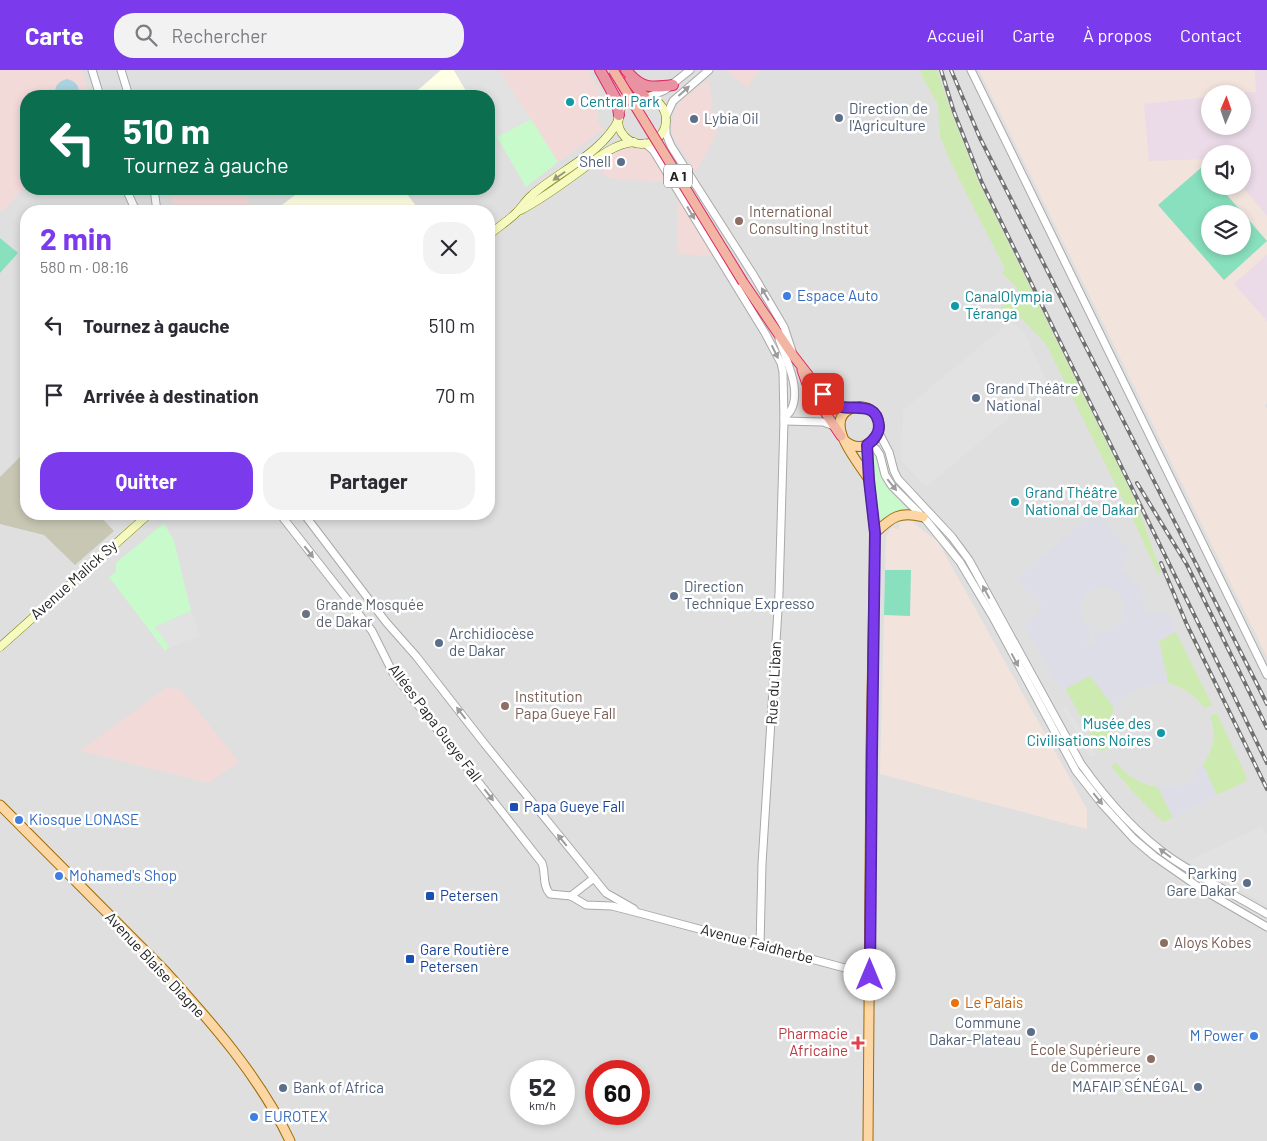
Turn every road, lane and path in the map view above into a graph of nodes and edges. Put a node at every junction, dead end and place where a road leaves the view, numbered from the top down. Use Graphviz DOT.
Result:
graph roads {
  1 [pos="92,70"];
  2 [pos="121,70"];
  3 [pos="600,70"];
  4 [pos="613,70"];
  5 [pos="625,70"];
  6 [pos="690,70"];
  7 [pos="709,70"];
  8 [pos="971,70"];
  9 [pos="673,85"];
  10 [pos="98,90"];
  11 [pos="127,90"];
  12 [pos="646,97"];
  13 [pos="619,117"];
  14 [pos="666,118"];
  15 [pos="634,142"];
  16 [pos="645,143"];
  17 [pos="515,214"];
  18 [pos="495,230"];
  19 [pos="775,329"];
  20 [pos="792,354"];
  21 [pos="799,362"];
  22 [pos="854,408"];
  23 [pos="784,420"];
  24 [pos="834,426"];
  25 [pos="878,431"];
  26 [pos="843,438"];
  27 [pos="868,444"];
  28 [pos="869,480"];
  29 [pos="923,517"];
  30 [pos="142,520"];
  31 [pos="285,520"];
  32 [pos="309,520"];
  33 [pos="875,533"];
  34 [pos="0,647"];
  35 [pos="1267,675"];
  36 [pos="0,805"];
  37 [pos="594,878"];
  38 [pos="606,893"];
  39 [pos="571,896"];
  40 [pos="601,906"];
  41 [pos="643,914"];
  42 [pos="1267,914"];
  43 [pos="1267,927"];
  44 [pos="760,945"];
  45 [pos="870,975"];
  46 [pos="290,1141"];
  47 [pos="868,1141"];
  1 -- 10 [label="street"];
  2 -- 11 [label="street"];
  3 -- 13 [label="highway"];
  4 -- 19 [label="highway, A 1, bridge"];
  5 -- 9 [label="highway"];
  5 -- 12 [label="highway"];
  6 -- 9 [label="street"];
  14 -- 7 [label="street, one-way"];
  8 -- 35 [label="street"];
  9 -- 12 [label="street"];
  12 -- 13 [label="main road"];
  12 -- 14 [label="main road"];
  13 -- 15 [label="main road"];
  13 -- 17 [label="main road, one-way"];
  14 -- 16 [label="main road"];
  20 -- 14 [label="street, one-way"];
  15 -- 16 [label="main road"];
  15 -- 17 [label="main road"];
  16 -- 23 [label="street, Rue du Liban, one-way"];
  17 -- 18 [label="main road"];
  19 -- 20 [label="highway, A 1"];
  19 -- 23 [label="street"];
  20 -- 21 [label="highway, A 1"];
  21 -- 22 [label="highway, A 1"];
  21 -- 24 [label="highway, A 1"];
  22 -- 25 [label="main road"];
  22 -- 26 [label="main road"];
  23 -- 24 [label="street"];
  23 -- 44 [label="street, Rue du Liban"];
  24 -- 26 [label="highway, A 1"];
  25 -- 27 [label="main road"];
  42 -- 25 [label="street, one-way"];
  26 -- 27 [label="main road"];
  26 -- 28 [label="main road"];
  27 -- 28 [label="main road"];
  27 -- 29 [label="street, one-way"];
  28 -- 33 [label="main road"];
  29 -- 33 [label="main road"];
  29 -- 43 [label="street, one-way"];
  30 -- 34 [label="main road, Avenue Malick Sy"];
  31 -- 39 [label="street, Allées Papa Gueye Fall, one-way"];
  37 -- 32 [label="street, Allées Papa Gueye Fall, one-way"];
  33 -- 45 [label="main road"];
  36 -- 46 [label="main road, Avenue Blaise Diagne"];
  37 -- 38 [label="street, Allées Papa Gueye Fall"];
  37 -- 39 [label="street"];
  38 -- 40 [label="street"];
  38 -- 41 [label="street, Avenue Faidherbe"];
  39 -- 40 [label="street, Avenue Faidherbe"];
  40 -- 41 [label="street, Avenue Faidherbe"];
  41 -- 44 [label="street, Avenue Faidherbe"];
  44 -- 45 [label="street, Avenue Faidherbe"];
  45 -- 47 [label="main road"];
}
